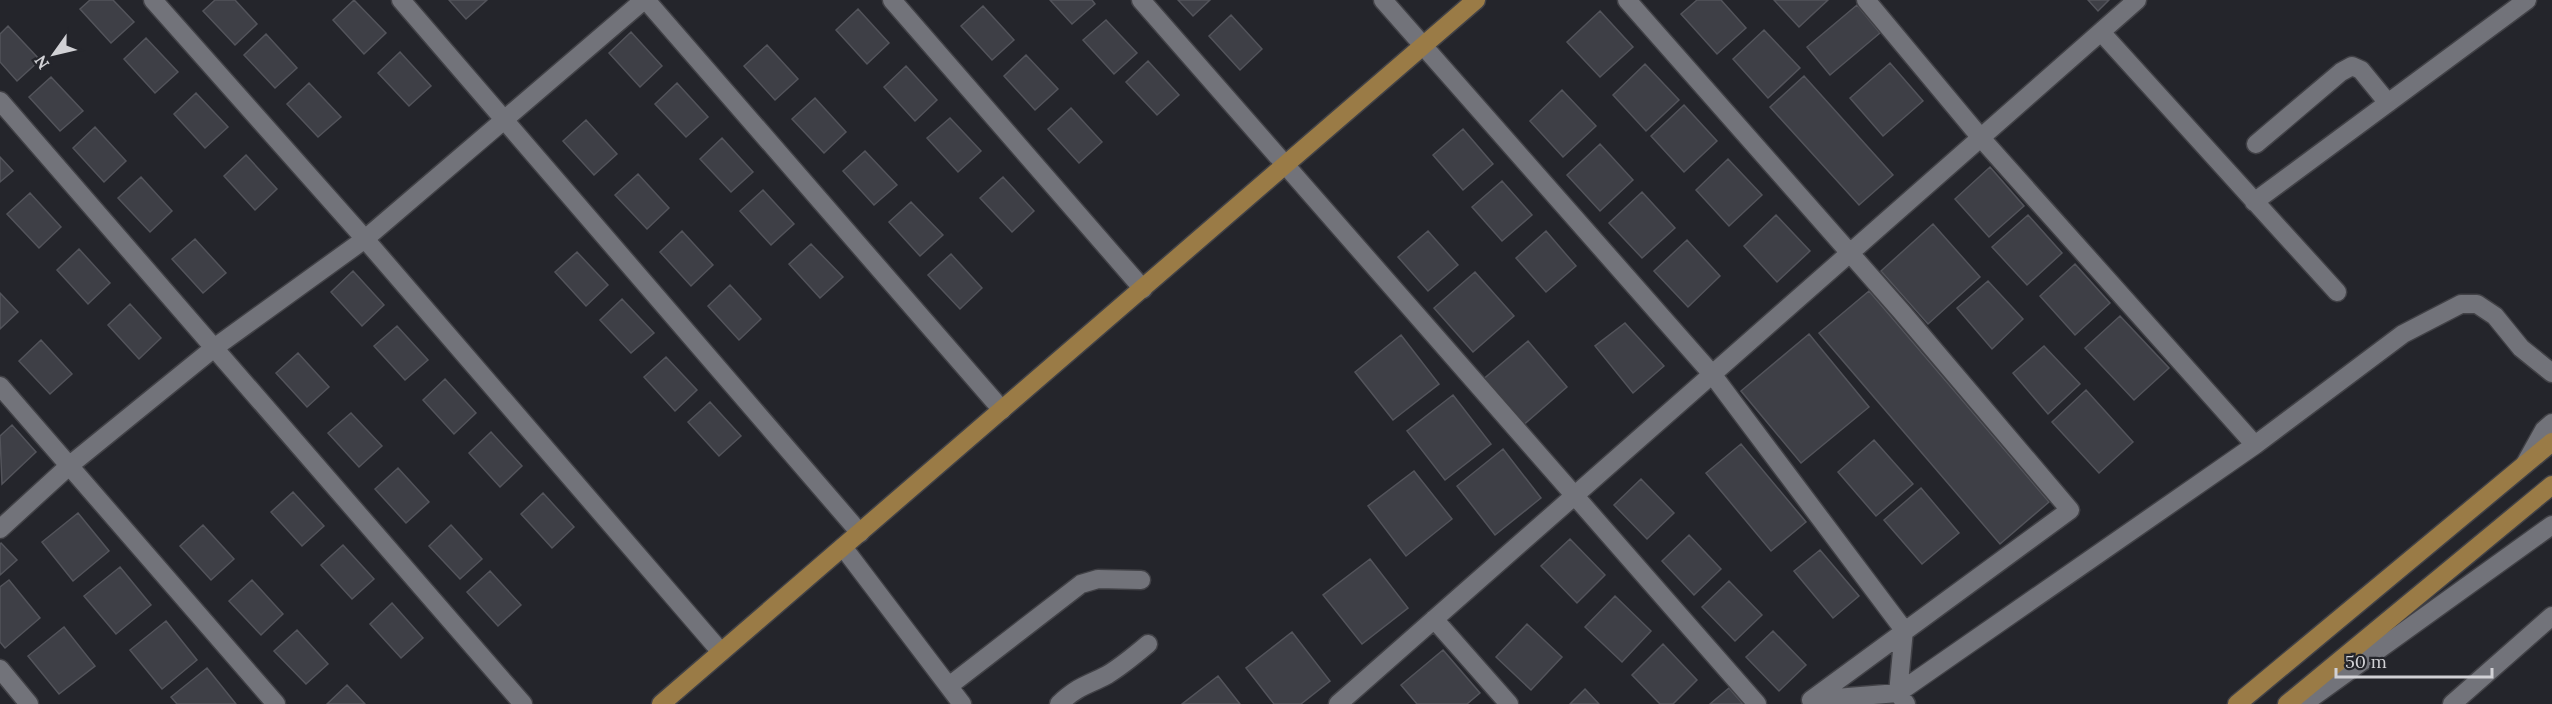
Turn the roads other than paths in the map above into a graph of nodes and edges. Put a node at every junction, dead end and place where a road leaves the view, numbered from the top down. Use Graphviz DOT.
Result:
graph roads {
  1 [pos="153,0"];
  2 [pos="401,0"];
  3 [pos="645,0"];
  4 [pos="892,0"];
  5 [pos="1141,0"];
  6 [pos="1383,0"];
  7 [pos="1476,0"];
  8 [pos="1627,0"];
  9 [pos="1866,0"];
  10 [pos="2137,0"];
  11 [pos="2527,0"];
  12 [pos="2101,32"];
  13 [pos="1423,47"];
  14 [pos="0,101"];
  15 [pos="2388,103"];
  16 [pos="505,119"];
  17 [pos="1981,138"];
  18 [pos="2256,144"];
  19 [pos="1284,166"];
  20 [pos="2254,202"];
  21 [pos="365,239"];
  22 [pos="1849,254"];
  23 [pos="1143,289"];
  24 [pos="2337,292"];
  25 [pos="214,348"];
  26 [pos="2552,373"];
  27 [pos="1712,374"];
  28 [pos="0,386"];
  29 [pos="1002,410"];
  30 [pos="2552,423"];
  31 [pos="2552,442"];
  32 [pos="2255,446"];
  33 [pos="70,465"];
  34 [pos="2525,465"];
  35 [pos="2552,485"];
  36 [pos="1574,497"];
  37 [pos="2552,525"];
  38 [pos="0,529"];
  39 [pos="860,533"];
  40 [pos="843,547"];
  41 [pos="1141,580"];
  42 [pos="2552,616"];
  43 [pos="1434,619"];
  44 [pos="1904,630"];
  45 [pos="1148,644"];
  46 [pos="722,652"];
  47 [pos="0,669"];
  48 [pos="949,686"];
  49 [pos="1902,699"];
  50 [pos="1808,702"];
  51 [pos="29,704"];
  52 [pos="276,704"];
  53 [pos="524,704"];
  54 [pos="661,704"];
  55 [pos="962,704"];
  56 [pos="1059,704"];
  57 [pos="1338,704"];
  58 [pos="1509,704"];
  59 [pos="1757,704"];
  60 [pos="2237,704"];
  61 [pos="2287,704"];
  62 [pos="2303,704"];
  63 [pos="2452,704"];
  1 -- 21 [label="street"];
  2 -- 16 [label="street"];
  3 -- 16 [label="street"];
  3 -- 29 [label="street"];
  4 -- 23 [label="street"];
  5 -- 19 [label="street"];
  6 -- 13 [label="street"];
  7 -- 13 [label="main road"];
  8 -- 22 [label="street"];
  9 -- 17 [label="street"];
  10 -- 12 [label="street"];
  11 -- 15 [label="street"];
  12 -- 17 [label="street"];
  12 -- 20 [label="street"];
  13 -- 19 [label="main road"];
  13 -- 27 [label="street"];
  14 -- 25 [label="street"];
  15 -- 18 [label="street"];
  15 -- 20 [label="street"];
  16 -- 21 [label="street"];
  16 -- 39 [label="street"];
  17 -- 22 [label="street"];
  17 -- 32 [label="street"];
  19 -- 23 [label="main road"];
  19 -- 36 [label="street"];
  20 -- 24 [label="street"];
  21 -- 25 [label="street"];
  21 -- 46 [label="street"];
  22 -- 27 [label="street"];
  22 -- 44 [label="street"];
  23 -- 29 [label="main road"];
  25 -- 33 [label="street"];
  25 -- 53 [label="street"];
  26 -- 32 [label="street"];
  27 -- 36 [label="street"];
  27 -- 44 [label="street"];
  28 -- 33 [label="street"];
  29 -- 39 [label="main road"];
  30 -- 34 [label="street"];
  31 -- 34 [label="main road"];
  32 -- 49 [label="street"];
  33 -- 38 [label="street"];
  33 -- 52 [label="street"];
  34 -- 60 [label="main road"];
  35 -- 61 [label="main road"];
  36 -- 43 [label="street"];
  36 -- 59 [label="street"];
  37 -- 62 [label="street"];
  39 -- 40 [label="main road"];
  40 -- 46 [label="main road"];
  40 -- 48 [label="street"];
  41 -- 48 [label="street"];
  42 -- 63 [label="street"];
  43 -- 57 [label="street"];
  43 -- 58 [label="street"];
  44 -- 49 [label="street"];
  44 -- 50 [label="street"];
  45 -- 56 [label="street"];
  46 -- 54 [label="main road"];
  47 -- 51 [label="street"];
  48 -- 55 [label="street"];
  49 -- 50 [label="street"];
}
